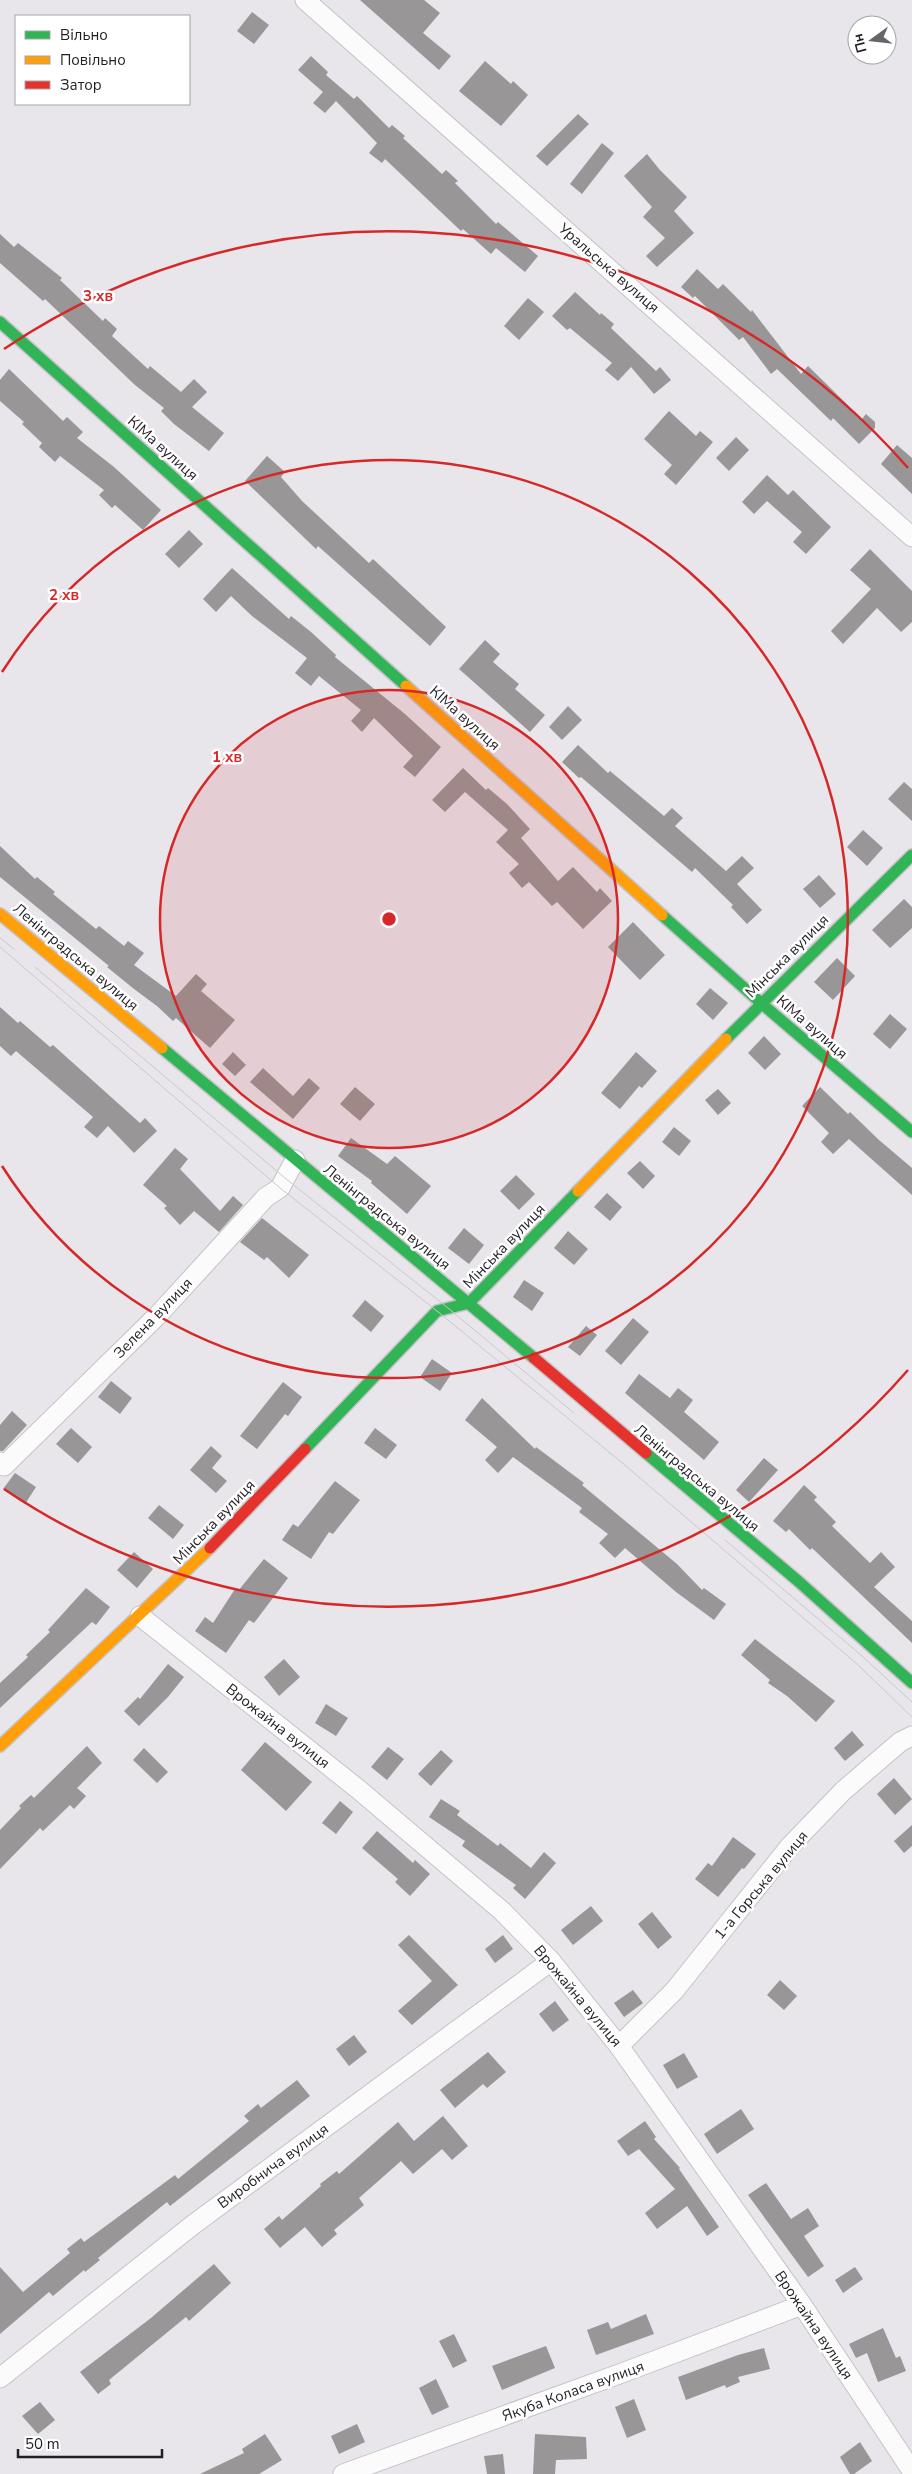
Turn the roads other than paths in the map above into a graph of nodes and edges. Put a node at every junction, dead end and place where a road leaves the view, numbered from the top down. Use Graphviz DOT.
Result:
graph roads {
  1 [pos="305,0"];
  2 [pos="0,322"];
  3 [pos="912,537"];
  4 [pos="912,855"];
  5 [pos="0,914"];
  6 [pos="761,1003"];
  7 [pos="912,1132"];
  8 [pos="295,1160"];
  9 [pos="469,1303"];
  10 [pos="0,1462"];
  11 [pos="140,1616"];
  12 [pos="912,1683"];
  13 [pos="912,1736"];
  14 [pos="0,1746"];
  15 [pos="552,1962"];
  16 [pos="619,2046"];
  17 [pos="802,2305"];
  18 [pos="0,2378"];
  19 [pos="912,2471"];
  20 [pos="343,2474"];
  1 -- 3 [label="street, Уральська вулиця"];
  2 -- 6 [label="street, КІМа вулиця"];
  4 -- 6 [label="street, Мінська вулиця"];
  5 -- 8 [label="street, Ленінградська вулиця"];
  6 -- 7 [label="street, КІМа вулиця"];
  6 -- 9 [label="street, Мінська вулиця"];
  8 -- 9 [label="street, Ленінградська вулиця"];
  8 -- 10 [label="street, Зелена вулиця"];
  9 -- 11 [label="street, Мінська вулиця"];
  9 -- 12 [label="street, Ленінградська вулиця"];
  11 -- 14 [label="street, Мінська вулиця"];
  11 -- 15 [label="street, Врожайна вулиця"];
  13 -- 16 [label="street, 1-а Горська вулиця"];
  15 -- 16 [label="street, Врожайна вулиця"];
  15 -- 18 [label="street, Виробнича вулиця"];
  16 -- 17 [label="street, Врожайна вулиця"];
  17 -- 19 [label="street, Врожайна вулиця"];
  17 -- 20 [label="street, Якуба Коласа вулиця"];
}
